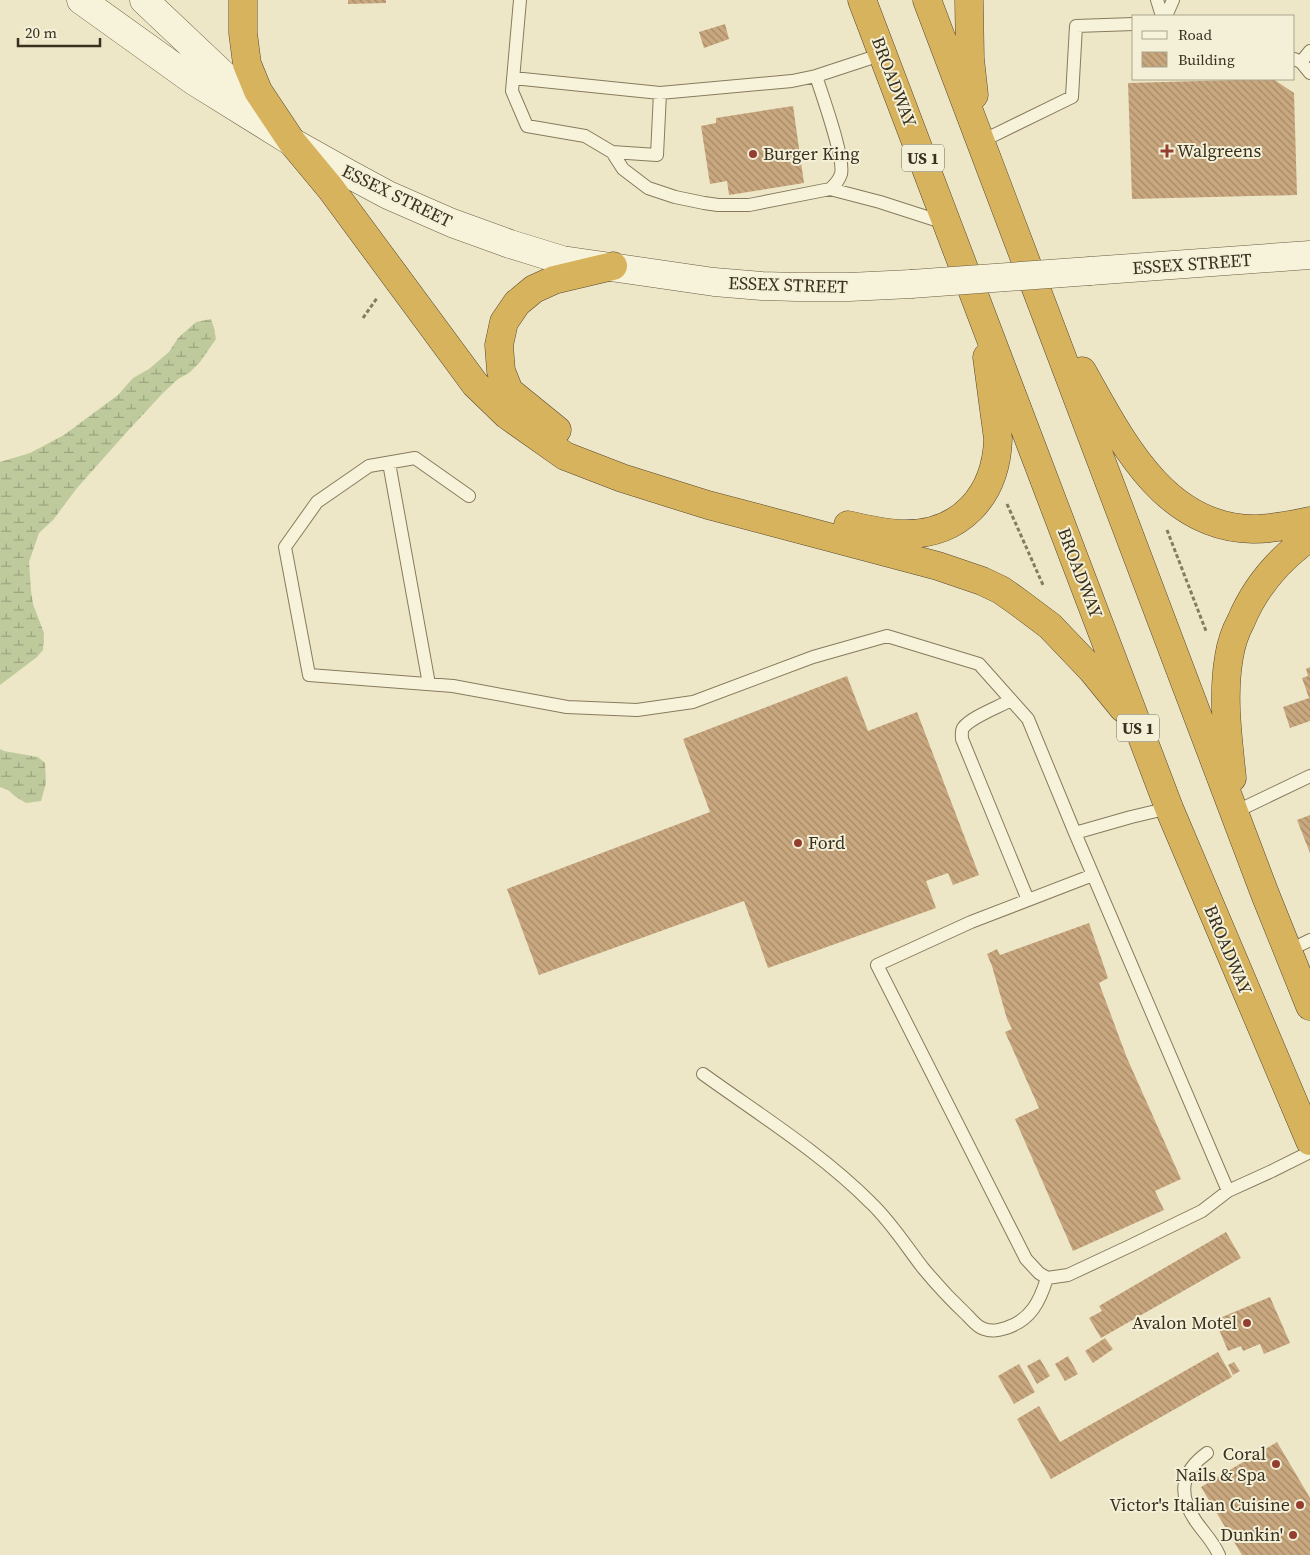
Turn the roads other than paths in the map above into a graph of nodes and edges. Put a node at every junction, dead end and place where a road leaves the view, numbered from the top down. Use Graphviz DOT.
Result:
graph roads {
  1 [pos="81,0"];
  2 [pos="144,0"];
  3 [pos="243,0"];
  4 [pos="520,0"];
  5 [pos="927,0"];
  6 [pos="969,0"];
  7 [pos="1157,0"];
  8 [pos="1173,0"];
  9 [pos="861,3"];
  10 [pos="1162,15"];
  11 [pos="1166,15"];
  12 [pos="1132,24"];
  13 [pos="1310,51"];
  14 [pos="883,54"];
  15 [pos="1297,60"];
  16 [pos="1310,73"];
  17 [pos="816,76"];
  18 [pos="513,78"];
  19 [pos="660,93"];
  20 [pos="292,142"];
  21 [pos="980,142"];
  22 [pos="612,152"];
  23 [pos="830,189"];
  24 [pos="948,224"];
  25 [pos="1310,255"];
  26 [pos="613,266"];
  27 [pos="1040,298"];
  28 [pos="980,309"];
  29 [pos="389,463"];
  30 [pos="468,496"];
  31 [pos="1310,521"];
  32 [pos="1310,537"];
  33 [pos="429,684"];
  34 [pos="1011,700"];
  35 [pos="1138,726"];
  36 [pos="1310,776"];
  37 [pos="1169,808"];
  38 [pos="1235,812"];
  39 [pos="1076,833"];
  40 [pos="1093,875"];
  41 [pos="1028,900"];
  42 [pos="1299,946"];
  43 [pos="1310,1006"];
  44 [pos="703,1074"];
  45 [pos="1310,1141"];
  46 [pos="1310,1152"];
  47 [pos="1228,1191"];
  48 [pos="1046,1278"];
  49 [pos="1207,1453"];
  50 [pos="1219,1555"];
  1 -- 20 [label="main road, ESSEX STREET"];
  2 -- 20 [label="main road, ESSEX STREET"];
  3 -- 20 [label="highway"];
  4 -- 18 [label="lane"];
  5 -- 21 [label="highway"];
  6 -- 21 [label="highway"];
  7 -- 10 [label="lane"];
  8 -- 11 [label="lane"];
  9 -- 14 [label="highway, BROADWAY / US 1"];
  12 -- 21 [label="lane"];
  13 -- 15 [label="lane"];
  14 -- 17 [label="lane"];
  14 -- 24 [label="highway, BROADWAY / US 1"];
  15 -- 16 [label="lane"];
  17 -- 19 [label="lane"];
  17 -- 23 [label="lane"];
  18 -- 19 [label="lane"];
  18 -- 22 [label="lane"];
  19 -- 22 [label="lane"];
  20 -- 26 [label="main road, ESSEX STREET"];
  20 -- 35 [label="highway"];
  21 -- 27 [label="highway"];
  22 -- 23 [label="lane"];
  23 -- 24 [label="lane"];
  24 -- 28 [label="highway, BROADWAY / US 1"];
  25 -- 26 [label="main road, ESSEX STREET, bridge"];
  26 -- 28 [label="highway"];
  27 -- 31 [label="highway"];
  27 -- 38 [label="highway"];
  28 -- 35 [label="highway, BROADWAY / US 1"];
  29 -- 30 [label="lane"];
  29 -- 33 [label="lane"];
  29 -- 33 [label="lane"];
  32 -- 38 [label="highway"];
  33 -- 34 [label="lane"];
  34 -- 39 [label="lane"];
  34 -- 41 [label="lane"];
  35 -- 37 [label="highway, BROADWAY / US 1"];
  36 -- 38 [label="lane"];
  37 -- 39 [label="lane"];
  37 -- 45 [label="highway, BROADWAY / US 1"];
  38 -- 42 [label="highway"];
  39 -- 40 [label="lane"];
  40 -- 41 [label="lane"];
  40 -- 47 [label="lane"];
  41 -- 48 [label="lane"];
  42 -- 43 [label="highway"];
  44 -- 48 [label="lane"];
  46 -- 47 [label="lane"];
  47 -- 48 [label="lane"];
  49 -- 50 [label="lane"];
}
